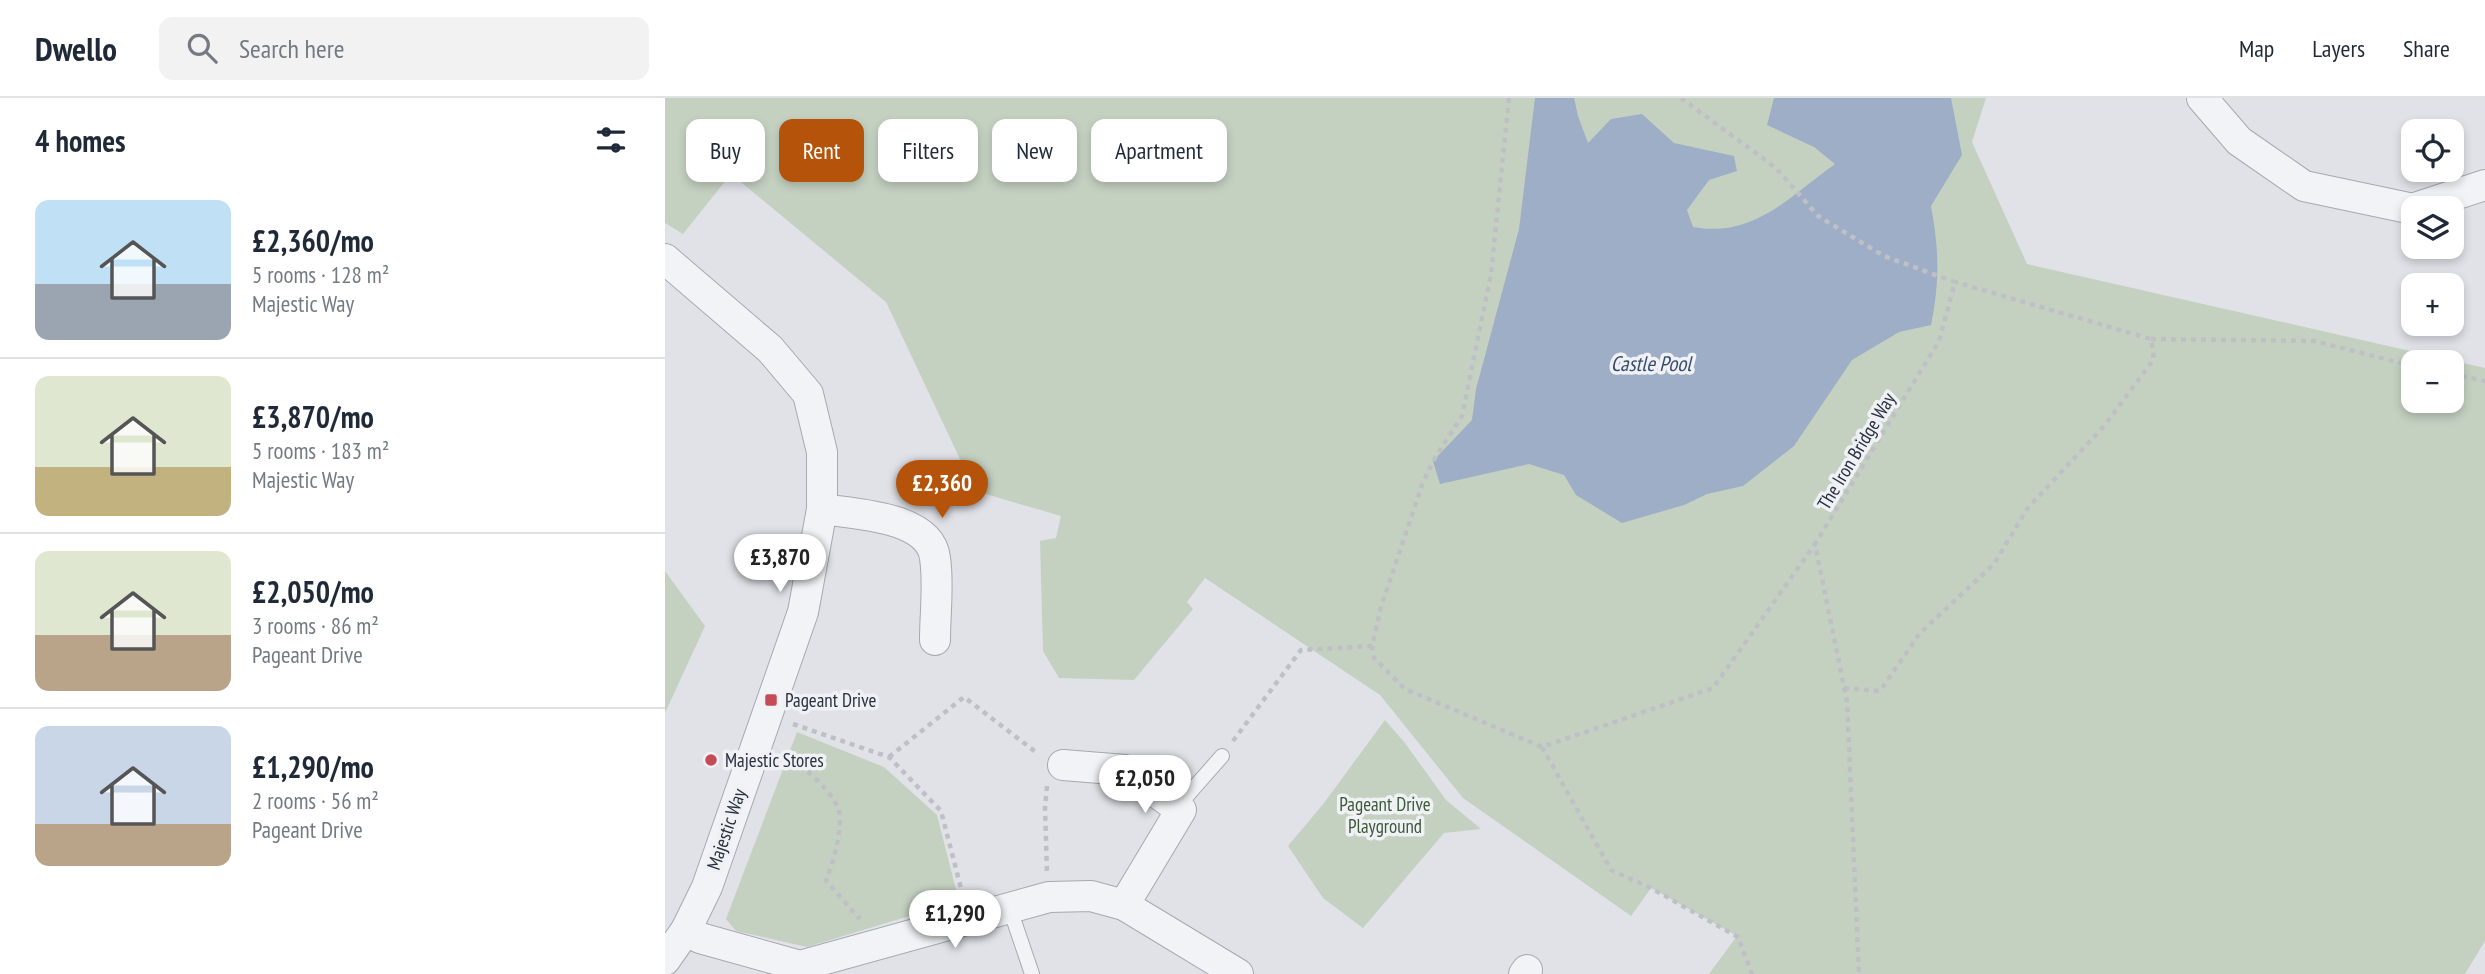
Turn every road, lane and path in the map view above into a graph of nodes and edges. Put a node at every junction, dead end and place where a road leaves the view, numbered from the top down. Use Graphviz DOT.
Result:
graph roads {
  1 [pos="1509,98"];
  2 [pos="1681,98"];
  3 [pos="2202,98"];
  4 [pos="2485,185"];
  5 [pos="2452,196"];
  6 [pos="2401,206"];
  7 [pos="665,259"];
  8 [pos="1955,282"];
  9 [pos="2151,339"];
  10 [pos="2401,363"];
  11 [pos="2464,377"];
  12 [pos="2485,381"];
  13 [pos="823,509"];
  14 [pos="1815,544"];
  15 [pos="935,640"];
  16 [pos="1372,646"];
  17 [pos="1844,688"];
  18 [pos="766,715"];
  19 [pos="756,744"];
  20 [pos="1542,747"];
  21 [pos="1222,756"];
  22 [pos="890,757"];
  23 [pos="1057,764"];
  24 [pos="1181,810"];
  25 [pos="1049,897"];
  26 [pos="1124,905"];
  27 [pos="1010,909"];
  28 [pos="969,920"];
  29 [pos="686,930"];
  30 [pos="882,944"];
  31 [pos="665,960"];
  32 [pos="799,970"];
  33 [pos="1032,974"];
  34 [pos="1238,974"];
  35 [pos="1752,974"];
  36 [pos="1859,974"];
  1 -- 16 [label="path"];
  2 -- 8 [label="path"];
  3 -- 6 [label="street"];
  4 -- 5 [label="street"];
  7 -- 13 [label="street, Majestic Way"];
  8 -- 9 [label="path"];
  8 -- 14 [label="path, The Iron Bridge Way"];
  9 -- 10 [label="path"];
  9 -- 17 [label="path"];
  11 -- 12 [label="path"];
  13 -- 15 [label="street"];
  13 -- 18 [label="street, Majestic Way"];
  14 -- 17 [label="path"];
  14 -- 20 [label="path, The Iron Bridge Way"];
  16 -- 20 [label="path"];
  16 -- 21 [label="path"];
  17 -- 36 [label="path"];
  18 -- 19 [label="street, Majestic Way"];
  18 -- 22 [label="path"];
  19 -- 29 [label="street, Majestic Way"];
  19 -- 30 [label="path"];
  20 -- 35 [label="path"];
  21 -- 24 [label="lane"];
  22 -- 23 [label="path"];
  22 -- 28 [label="path"];
  23 -- 24 [label="street"];
  23 -- 25 [label="path"];
  24 -- 26 [label="street"];
  25 -- 26 [label="street"];
  25 -- 27 [label="street"];
  26 -- 34 [label="street"];
  27 -- 28 [label="street"];
  27 -- 33 [label="lane"];
  28 -- 30 [label="street"];
  29 -- 31 [label="street, Majestic Way"];
  29 -- 32 [label="street"];
  30 -- 32 [label="street"];
}
